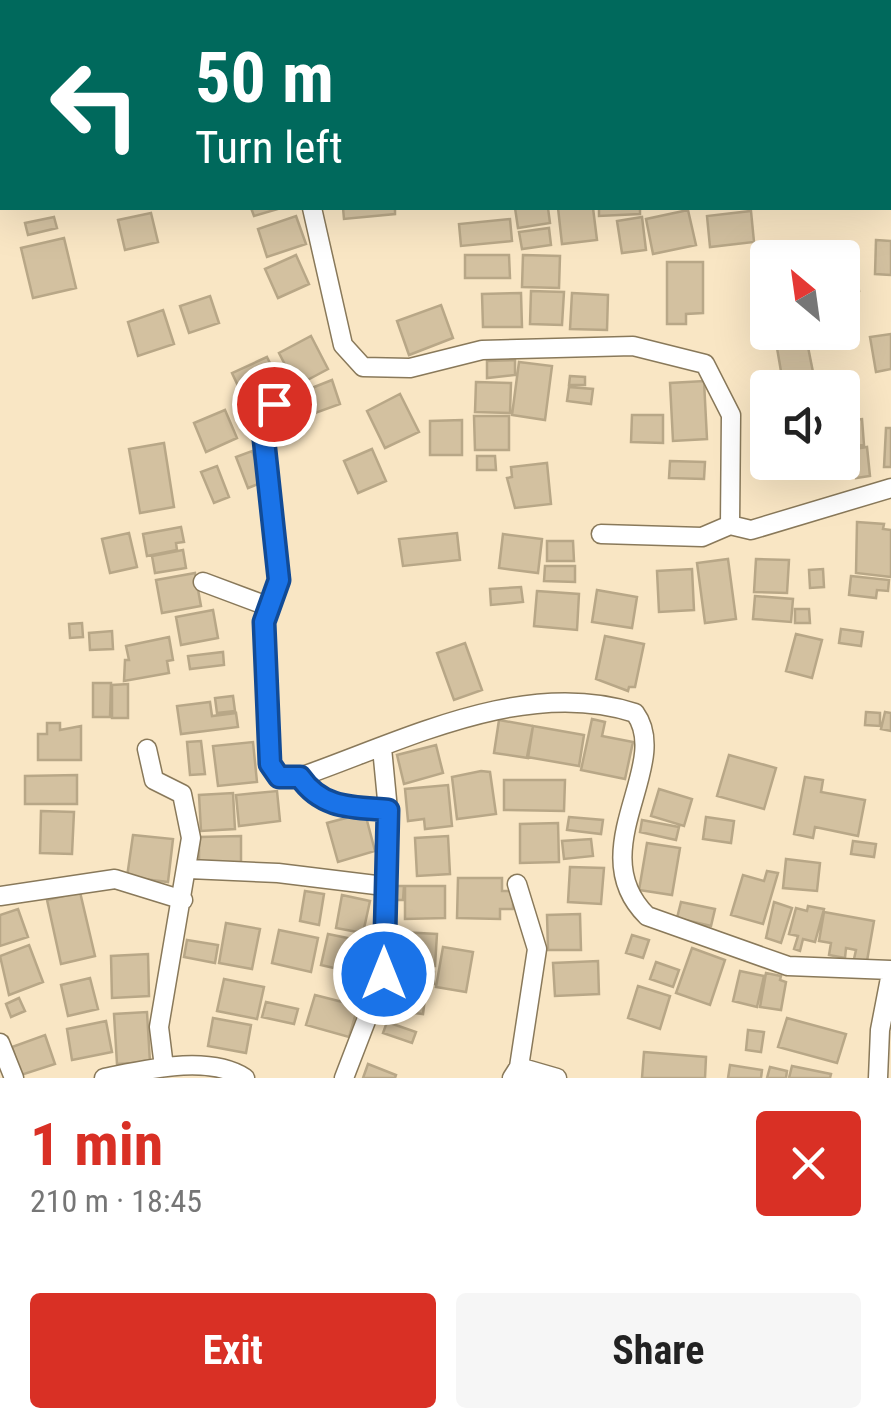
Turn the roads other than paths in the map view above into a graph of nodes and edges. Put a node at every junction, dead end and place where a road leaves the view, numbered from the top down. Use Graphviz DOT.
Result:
graph roads {
  1 [pos="312,210"];
  2 [pos="274,404"];
  3 [pos="891,488"];
  4 [pos="730,525"];
  5 [pos="601,534"];
  6 [pos="203,582"];
  7 [pos="270,607"];
  8 [pos="382,748"];
  9 [pos="147,750"];
  10 [pos="300,777"];
  11 [pos="388,810"];
  12 [pos="188,869"];
  13 [pos="516,884"];
  14 [pos="384,886"];
  15 [pos="0,896"];
  16 [pos="183,900"];
  17 [pos="891,971"];
  18 [pos="0,1043"];
  19 [pos="164,1067"];
  20 [pos="515,1072"];
  21 [pos="14,1078"];
  22 [pos="104,1078"];
  23 [pos="246,1078"];
  24 [pos="344,1078"];
  25 [pos="558,1078"];
  26 [pos="878,1078"];
  1 -- 4 [label="street"];
  2 -- 7 [label="street"];
  3 -- 4 [label="street"];
  4 -- 5 [label="street"];
  6 -- 7 [label="street"];
  7 -- 10 [label="street"];
  8 -- 10 [label="street"];
  8 -- 11 [label="street"];
  8 -- 17 [label="street"];
  9 -- 12 [label="street"];
  10 -- 11 [label="street"];
  11 -- 14 [label="street"];
  12 -- 14 [label="street"];
  12 -- 16 [label="street"];
  13 -- 20 [label="street"];
  14 -- 24 [label="street"];
  15 -- 16 [label="street"];
  16 -- 19 [label="street"];
  17 -- 26 [label="street"];
  18 -- 21 [label="street"];
  19 -- 22 [label="street"];
  19 -- 23 [label="street"];
  20 -- 25 [label="street"];
}
